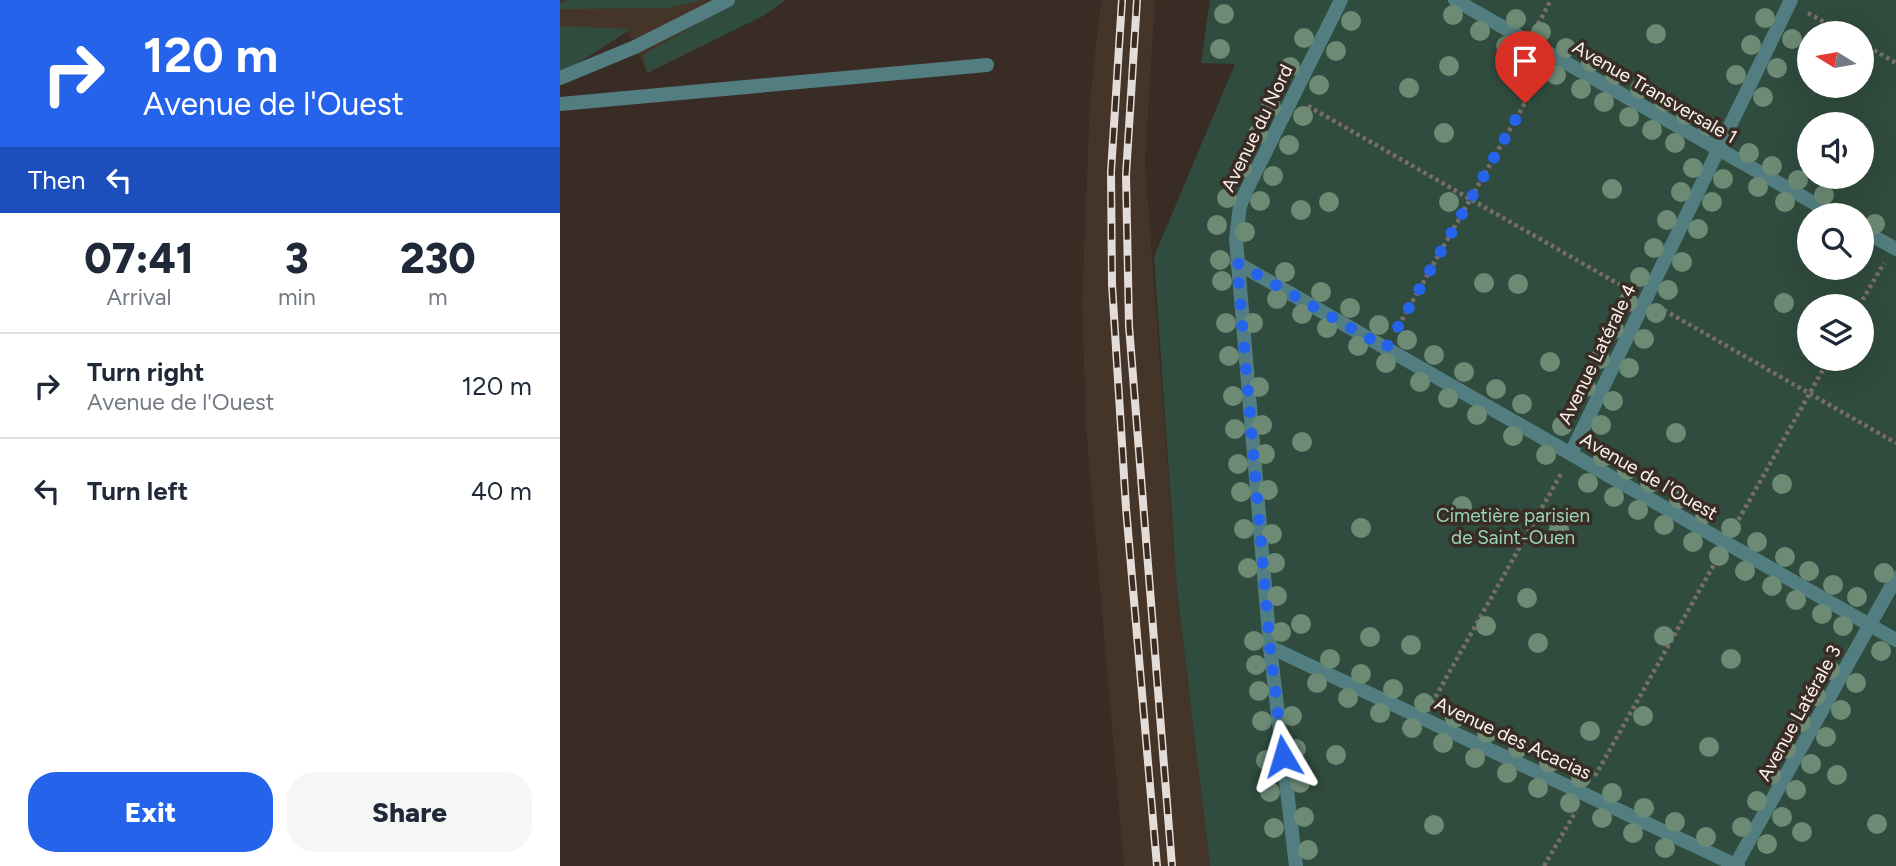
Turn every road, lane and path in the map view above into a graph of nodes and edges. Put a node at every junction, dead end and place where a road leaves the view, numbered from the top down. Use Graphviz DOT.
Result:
graph roads {
  1 [pos="729,0"];
  2 [pos="1341,0"];
  3 [pos="1455,0"];
  4 [pos="1790,1"];
  5 [pos="1824,21"];
  6 [pos="1874,50"];
  7 [pos="1552,55"];
  8 [pos="1896,63"];
  9 [pos="987,65"];
  10 [pos="560,78"];
  11 [pos="1293,97"];
  12 [pos="560,104"];
  13 [pos="1718,150"];
  14 [pos="1470,199"];
  15 [pos="1813,203"];
  16 [pos="1874,237"];
  17 [pos="1894,248"];
  18 [pos="1237,263"];
  19 [pos="1866,294"];
  20 [pos="1645,299"];
  21 [pos="1386,348"];
  22 [pos="1822,371"];
  23 [pos="1810,394"];
  24 [pos="1896,443"];
  25 [pos="1571,453"];
  26 [pos="1726,542"];
  27 [pos="1896,578"];
  28 [pos="1870,625"];
  29 [pos="1896,640"];
  30 [pos="1270,647"];
  31 [pos="1424,718"];
  32 [pos="1586,794"];
  33 [pos="1296,866"];
  34 [pos="1544,866"];
  35 [pos="1736,866"];
  1 -- 10 [label="lane"];
  2 -- 11 [label="lane, Avenue du Nord"];
  3 -- 7 [label="lane, Avenue Transversale 1"];
  4 -- 5 [label="path"];
  4 -- 13 [label="lane, Avenue Latérale 4"];
  6 -- 8 [label="path"];
  7 -- 13 [label="lane, Avenue Transversale 1"];
  7 -- 14 [label="path"];
  9 -- 12 [label="lane"];
  11 -- 14 [label="path"];
  11 -- 18 [label="lane, Avenue du Nord"];
  13 -- 15 [label="lane, Avenue Transversale 1"];
  13 -- 20 [label="lane, Avenue Latérale 4"];
  14 -- 20 [label="path"];
  14 -- 21 [label="path"];
  16 -- 17 [label="lane"];
  17 -- 19 [label="path"];
  18 -- 21 [label="lane, Avenue de l'Ouest"];
  18 -- 30 [label="lane, Avenue du Nord"];
  20 -- 23 [label="path"];
  20 -- 25 [label="lane, Avenue Latérale 4"];
  21 -- 25 [label="lane, Avenue de l'Ouest"];
  22 -- 23 [label="path"];
  23 -- 24 [label="path"];
  23 -- 26 [label="path"];
  25 -- 26 [label="lane, Avenue de l'Ouest"];
  25 -- 31 [label="path, Avenue Latérale 4"];
  26 -- 28 [label="lane, Avenue de l'Ouest"];
  26 -- 32 [label="path"];
  27 -- 28 [label="lane, Avenue Latérale 3"];
  28 -- 29 [label="lane, Avenue de l'Ouest"];
  28 -- 35 [label="lane, Avenue Latérale 3"];
  30 -- 31 [label="lane, Avenue des Acacias"];
  30 -- 33 [label="lane, Avenue du Nord"];
  31 -- 32 [label="lane, Avenue des Acacias"];
  32 -- 34 [label="path"];
  32 -- 35 [label="lane, Avenue des Acacias"];
}
